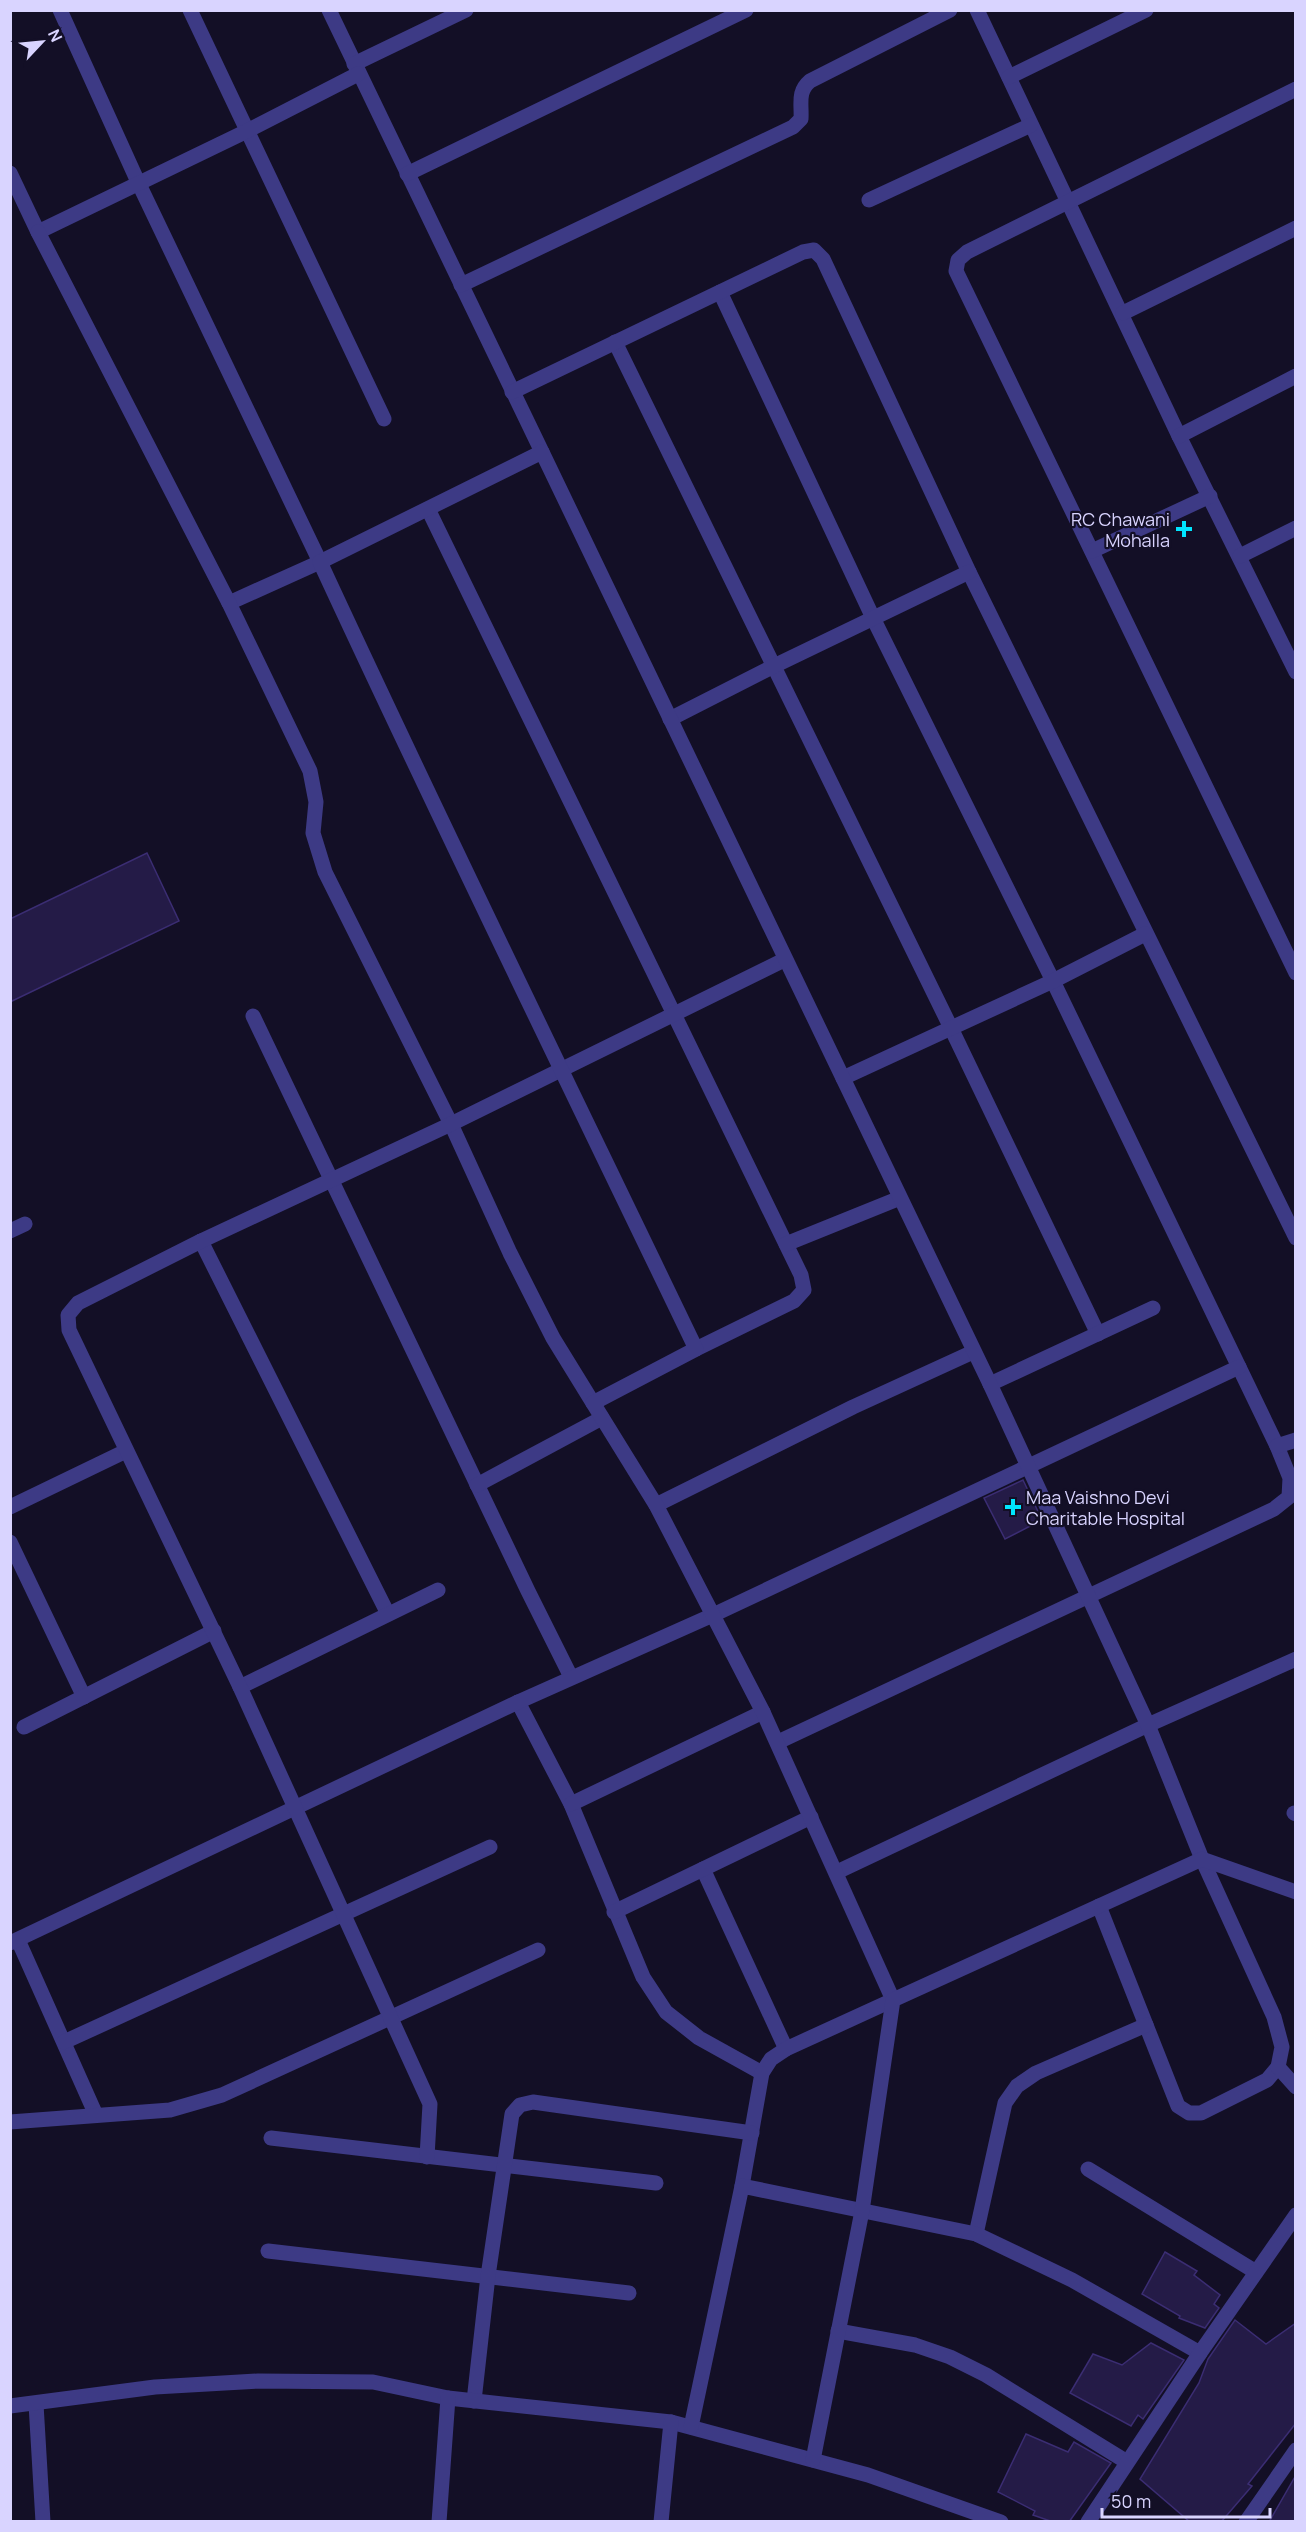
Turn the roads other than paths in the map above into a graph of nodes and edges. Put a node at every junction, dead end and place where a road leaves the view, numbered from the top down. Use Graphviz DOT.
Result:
graph roads {
  1 [pos="60,10"];
  2 [pos="190,10"];
  3 [pos="329,10"];
  4 [pos="466,10"];
  5 [pos="746,10"];
  6 [pos="950,10"];
  7 [pos="977,10"];
  8 [pos="1146,10"];
  9 [pos="356,69"];
  10 [pos="1009,77"];
  11 [pos="1296,89"];
  12 [pos="1031,125"];
  13 [pos="247,132"];
  14 [pos="10,173"];
  15 [pos="407,174"];
  16 [pos="138,182"];
  17 [pos="869,200"];
  18 [pos="1069,201"];
  19 [pos="1296,228"];
  20 [pos="38,232"];
  21 [pos="461,285"];
  22 [pos="720,292"];
  23 [pos="1122,313"];
  24 [pos="615,342"];
  25 [pos="1296,376"];
  26 [pos="512,392"];
  27 [pos="384,419"];
  28 [pos="1179,436"];
  29 [pos="542,452"];
  30 [pos="1210,496"];
  31 [pos="428,509"];
  32 [pos="1296,528"];
  33 [pos="1092,551"];
  34 [pos="1240,556"];
  35 [pos="320,562"];
  36 [pos="969,572"];
  37 [pos="230,603"];
  38 [pos="874,620"];
  39 [pos="774,666"];
  40 [pos="1296,672"];
  41 [pos="670,719"];
  42 [pos="1145,934"];
  43 [pos="784,960"];
  44 [pos="1296,974"];
  45 [pos="1053,981"];
  46 [pos="673,1015"];
  47 [pos="253,1016"];
  48 [pos="951,1028"];
  49 [pos="563,1069"];
  50 [pos="843,1078"];
  51 [pos="451,1124"];
  52 [pos="332,1180"];
  53 [pos="900,1198"];
  54 [pos="25,1224"];
  55 [pos="10,1231"];
  56 [pos="1296,1238"];
  57 [pos="201,1241"];
  58 [pos="786,1244"];
  59 [pos="1153,1308"];
  60 [pos="1098,1334"];
  61 [pos="696,1349"];
  62 [pos="973,1352"];
  63 [pos="1239,1367"];
  64 [pos="990,1384"];
  65 [pos="593,1403"];
  66 [pos="602,1418"];
  67 [pos="1296,1440"];
  68 [pos="1278,1446"];
  69 [pos="126,1450"];
  70 [pos="1027,1467"];
  71 [pos="477,1485"];
  72 [pos="656,1505"];
  73 [pos="10,1507"];
  74 [pos="10,1542"];
  75 [pos="438,1590"];
  76 [pos="1090,1597"];
  77 [pos="388,1614"];
  78 [pos="713,1615"];
  79 [pos="214,1631"];
  80 [pos="1296,1659"];
  81 [pos="571,1677"];
  82 [pos="240,1686"];
  83 [pos="84,1697"];
  84 [pos="518,1702"];
  85 [pos="763,1712"];
  86 [pos="1148,1725"];
  87 [pos="24,1727"];
  88 [pos="778,1742"];
  89 [pos="571,1804"];
  90 [pos="296,1808"];
  91 [pos="811,1816"];
  92 [pos="490,1847"];
  93 [pos="1202,1859"];
  94 [pos="703,1869"];
  95 [pos="837,1872"];
  96 [pos="1296,1892"];
  97 [pos="1099,1906"];
  98 [pos="614,1912"];
  99 [pos="345,1914"];
  100 [pos="14,1941"];
  101 [pos="538,1950"];
  102 [pos="893,2000"];
  103 [pos="390,2019"];
  104 [pos="1146,2025"];
  105 [pos="64,2042"];
  106 [pos="786,2049"];
  107 [pos="1278,2067"];
  108 [pos="762,2073"];
  109 [pos="1296,2087"];
  110 [pos="96,2115"];
  111 [pos="10,2122"];
  112 [pos="752,2133"];
  113 [pos="271,2138"];
  114 [pos="427,2157"];
  115 [pos="505,2166"];
  116 [pos="1088,2169"];
  117 [pos="656,2183"];
  118 [pos="742,2186"];
  119 [pos="862,2211"];
  120 [pos="1296,2215"];
  121 [pos="976,2234"];
  122 [pos="268,2252"];
  123 [pos="1256,2272"];
  124 [pos="488,2276"];
  125 [pos="629,2293"];
  126 [pos="838,2331"];
  127 [pos="1200,2353"];
  128 [pos="448,2398"];
  129 [pos="474,2401"];
  130 [pos="36,2404"];
  131 [pos="10,2406"];
  132 [pos="671,2422"];
  133 [pos="691,2427"];
  134 [pos="1296,2450"];
  135 [pos="813,2460"];
  136 [pos="1127,2462"];
  137 [pos="43,2522"];
  138 [pos="439,2522"];
  139 [pos="661,2522"];
  140 [pos="1001,2522"];
  141 [pos="1088,2522"];
  142 [pos="1246,2522"];
  1 -- 16 [label="street"];
  2 -- 13 [label="street"];
  3 -- 9 [label="street"];
  4 -- 9 [label="street"];
  5 -- 15 [label="street"];
  6 -- 21 [label="street"];
  7 -- 10 [label="street"];
  8 -- 10 [label="street"];
  9 -- 13 [label="street"];
  9 -- 15 [label="street"];
  10 -- 12 [label="street"];
  11 -- 18 [label="street"];
  12 -- 17 [label="street"];
  12 -- 18 [label="street"];
  13 -- 16 [label="street"];
  13 -- 27 [label="street"];
  14 -- 20 [label="street"];
  15 -- 21 [label="street"];
  16 -- 20 [label="street"];
  16 -- 35 [label="street"];
  18 -- 23 [label="street"];
  18 -- 33 [label="street"];
  19 -- 23 [label="street"];
  20 -- 37 [label="street"];
  21 -- 26 [label="street"];
  22 -- 24 [label="street"];
  22 -- 36 [label="street"];
  22 -- 38 [label="street"];
  23 -- 28 [label="street"];
  24 -- 26 [label="street"];
  24 -- 39 [label="street"];
  25 -- 28 [label="street"];
  26 -- 29 [label="street"];
  28 -- 30 [label="street"];
  29 -- 31 [label="street"];
  29 -- 41 [label="street"];
  30 -- 33 [label="street"];
  30 -- 34 [label="street"];
  31 -- 35 [label="street"];
  31 -- 46 [label="street"];
  32 -- 34 [label="street"];
  33 -- 44 [label="street"];
  34 -- 40 [label="street"];
  35 -- 37 [label="street"];
  35 -- 49 [label="street"];
  36 -- 38 [label="street"];
  36 -- 42 [label="street"];
  37 -- 51 [label="street"];
  38 -- 39 [label="street"];
  38 -- 45 [label="street"];
  39 -- 41 [label="street"];
  39 -- 48 [label="street"];
  41 -- 43 [label="street"];
  42 -- 45 [label="street"];
  42 -- 56 [label="street"];
  43 -- 46 [label="street"];
  43 -- 50 [label="street"];
  45 -- 48 [label="street"];
  45 -- 63 [label="street"];
  46 -- 49 [label="street"];
  46 -- 58 [label="street"];
  47 -- 52 [label="street"];
  48 -- 50 [label="street"];
  48 -- 60 [label="street"];
  49 -- 51 [label="street"];
  49 -- 61 [label="street"];
  50 -- 53 [label="street"];
  51 -- 52 [label="street"];
  51 -- 65 [label="street"];
  52 -- 57 [label="street"];
  52 -- 71 [label="street"];
  53 -- 58 [label="street"];
  53 -- 62 [label="street"];
  54 -- 55 [label="street"];
  57 -- 69 [label="street"];
  57 -- 77 [label="street"];
  58 -- 61 [label="street"];
  59 -- 60 [label="street"];
  60 -- 64 [label="street"];
  61 -- 65 [label="street"];
  62 -- 64 [label="street"];
  62 -- 72 [label="street"];
  63 -- 68 [label="street"];
  63 -- 70 [label="street"];
  64 -- 70 [label="street"];
  65 -- 66 [label="street"];
  66 -- 71 [label="street"];
  66 -- 72 [label="street"];
  67 -- 68 [label="street"];
  68 -- 76 [label="street"];
  69 -- 73 [label="street"];
  69 -- 79 [label="street"];
  70 -- 76 [label="street"];
  70 -- 78 [label="street"];
  71 -- 81 [label="street"];
  72 -- 78 [label="street"];
  74 -- 83 [label="street"];
  75 -- 77 [label="street"];
  76 -- 86 [label="street"];
  76 -- 88 [label="street"];
  77 -- 82 [label="street"];
  78 -- 81 [label="street"];
  78 -- 85 [label="street"];
  79 -- 82 [label="street"];
  79 -- 83 [label="street"];
  80 -- 86 [label="street"];
  81 -- 84 [label="street"];
  82 -- 90 [label="street"];
  83 -- 87 [label="street"];
  84 -- 89 [label="street"];
  84 -- 90 [label="street"];
  85 -- 88 [label="street"];
  85 -- 89 [label="street"];
  86 -- 93 [label="street"];
  86 -- 95 [label="street"];
  88 -- 91 [label="street"];
  89 -- 98 [label="street"];
  90 -- 99 [label="street"];
  90 -- 100 [label="street"];
  91 -- 94 [label="street"];
  91 -- 95 [label="street"];
  92 -- 99 [label="street"];
  93 -- 96 [label="street"];
  93 -- 97 [label="street"];
  93 -- 107 [label="street"];
  94 -- 98 [label="street"];
  94 -- 106 [label="street"];
  95 -- 102 [label="street"];
  97 -- 102 [label="street"];
  97 -- 104 [label="street"];
  98 -- 108 [label="street"];
  99 -- 103 [label="street"];
  99 -- 105 [label="street"];
  100 -- 105 [label="street"];
  101 -- 103 [label="street"];
  102 -- 106 [label="street"];
  102 -- 119 [label="street"];
  103 -- 110 [label="street"];
  103 -- 114 [label="street"];
  104 -- 107 [label="street"];
  104 -- 121 [label="street"];
  105 -- 110 [label="street"];
  106 -- 108 [label="street"];
  107 -- 109 [label="street"];
  108 -- 112 [label="street"];
  110 -- 111 [label="street"];
  112 -- 115 [label="street"];
  112 -- 118 [label="street"];
  113 -- 114 [label="street"];
  114 -- 115 [label="street"];
  115 -- 117 [label="street"];
  115 -- 124 [label="street"];
  116 -- 123 [label="street"];
  118 -- 119 [label="street"];
  118 -- 133 [label="street"];
  119 -- 121 [label="street"];
  119 -- 126 [label="street"];
  120 -- 123 [label="street"];
  121 -- 127 [label="street"];
  122 -- 124 [label="street"];
  123 -- 127 [label="street"];
  124 -- 125 [label="street"];
  124 -- 129 [label="street"];
  126 -- 135 [label="street"];
  126 -- 136 [label="street"];
  127 -- 136 [label="street"];
  128 -- 129 [label="street"];
  128 -- 130 [label="street"];
  128 -- 138 [label="street"];
  129 -- 132 [label="street"];
  130 -- 131 [label="street"];
  130 -- 137 [label="street"];
  132 -- 133 [label="street"];
  132 -- 139 [label="street"];
  133 -- 135 [label="street"];
  134 -- 142 [label="street"];
  135 -- 140 [label="street"];
  136 -- 141 [label="street"];
}
